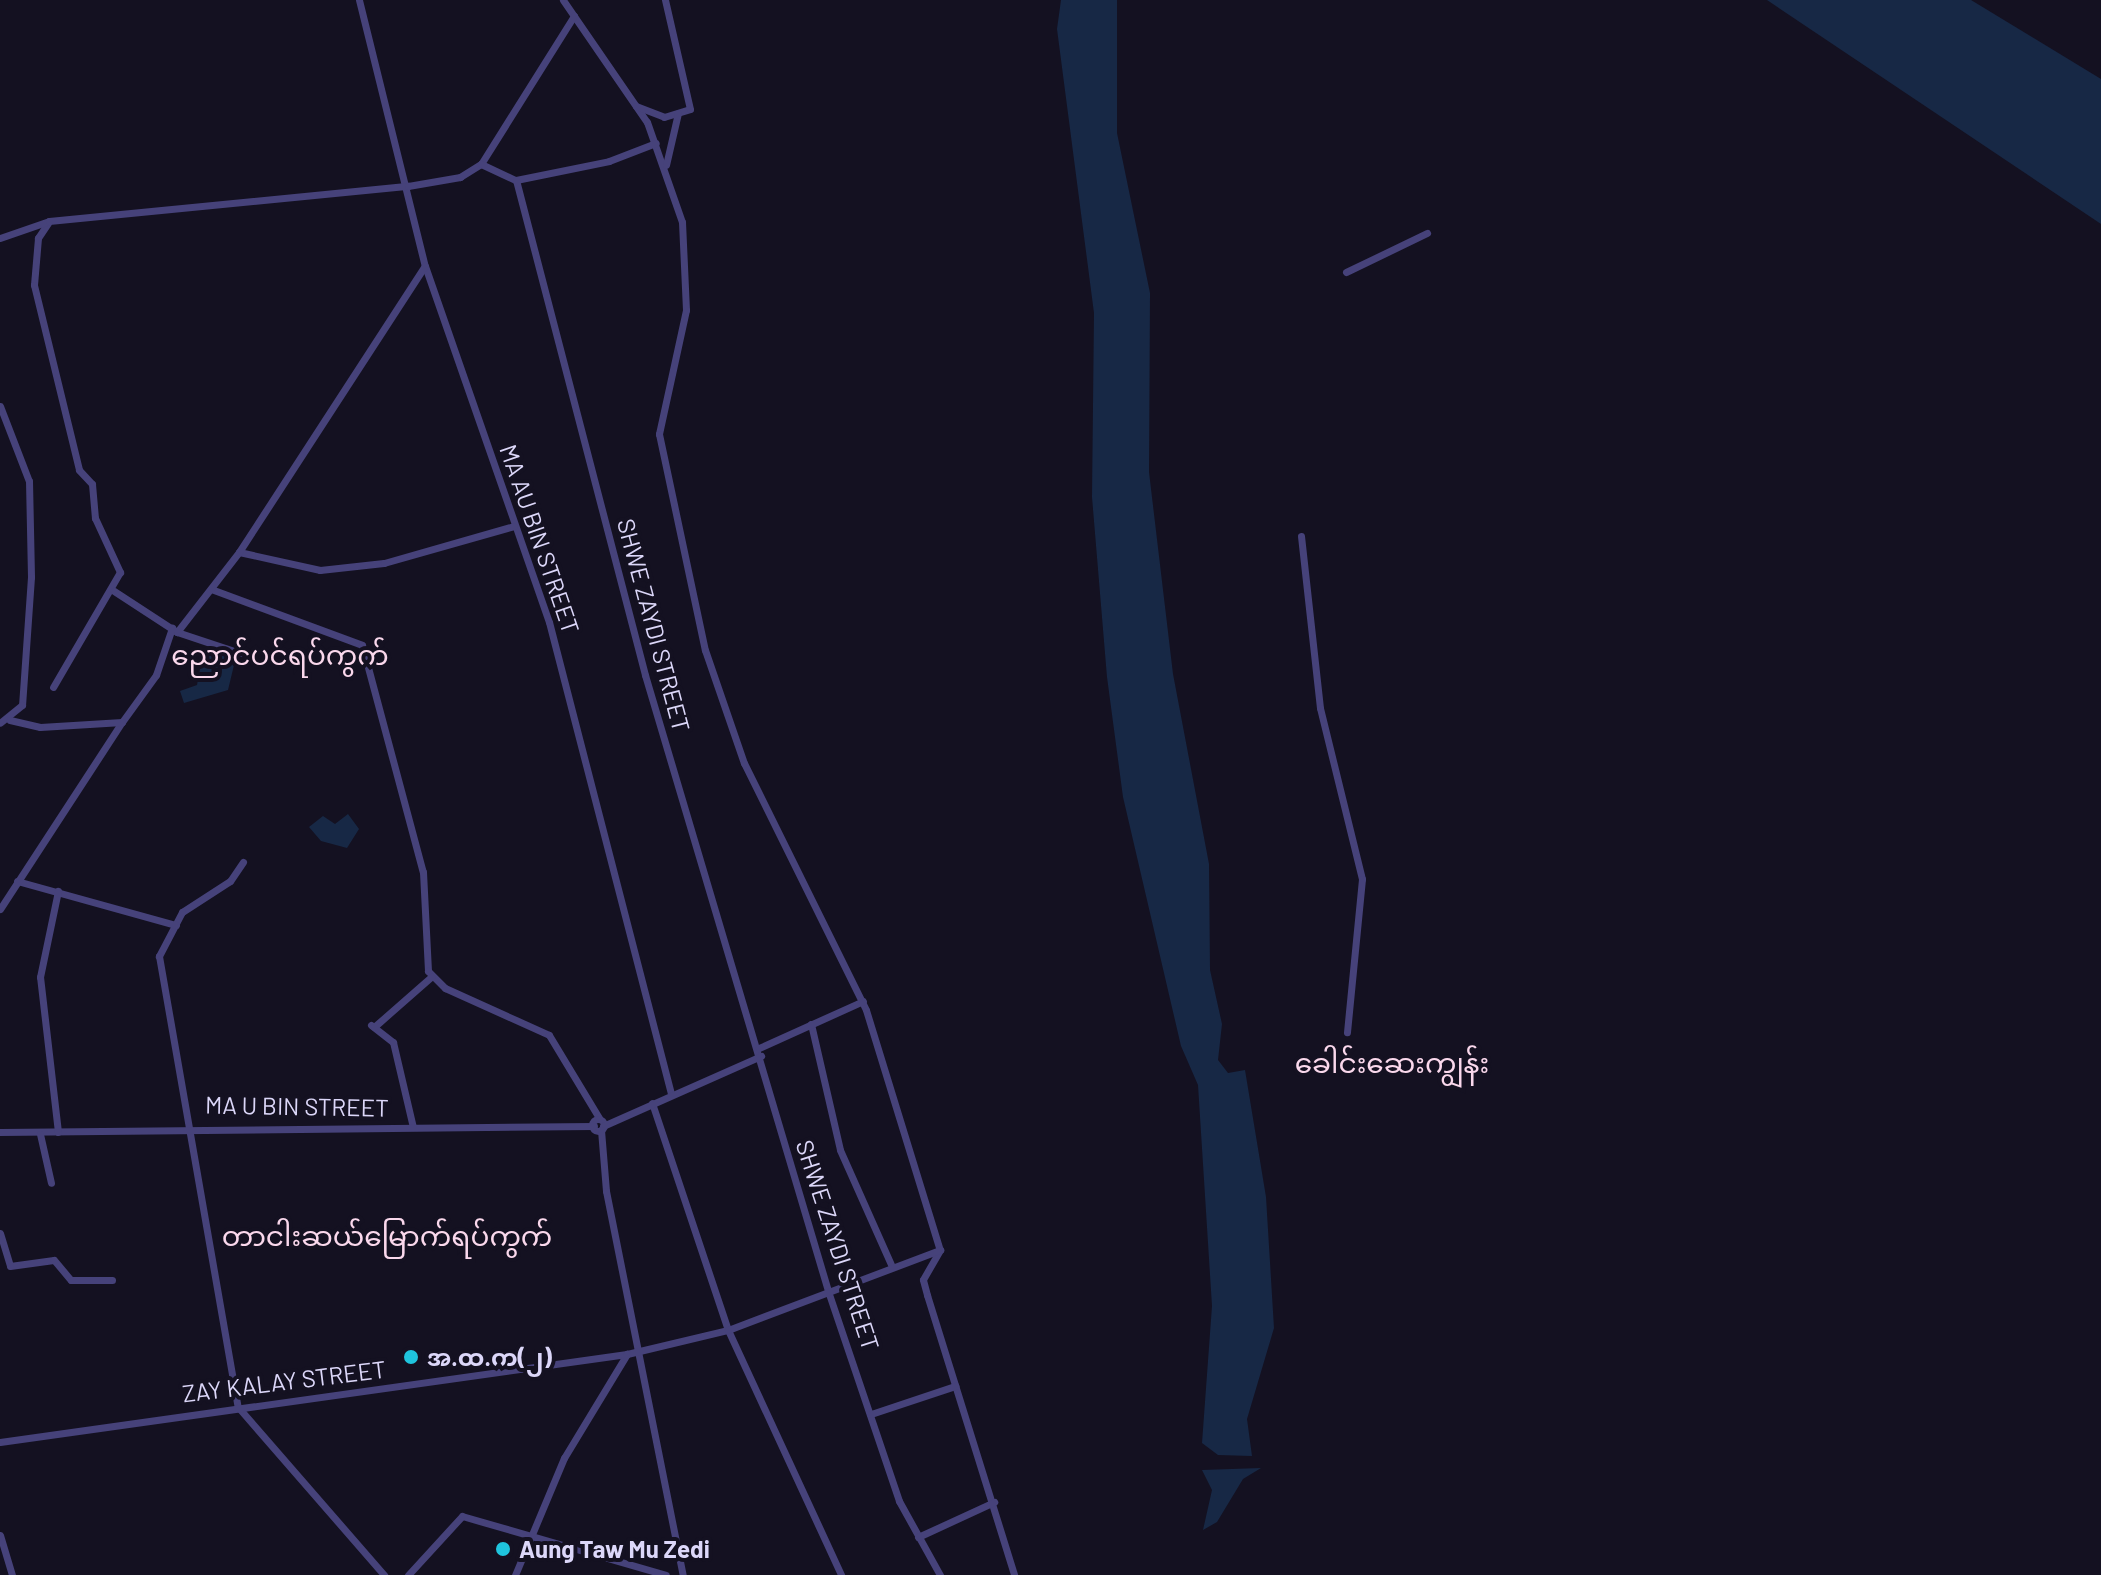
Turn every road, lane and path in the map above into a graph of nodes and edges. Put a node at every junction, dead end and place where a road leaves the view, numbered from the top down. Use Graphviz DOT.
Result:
graph roads {
  1 [pos="359,0"];
  2 [pos="563,0"];
  3 [pos="665,0"];
  4 [pos="574,16"];
  5 [pos="635,105"];
  6 [pos="678,113"];
  7 [pos="656,143"];
  8 [pos="481,164"];
  9 [pos="665,169"];
  10 [pos="516,180"];
  11 [pos="408,186"];
  12 [pos="49,221"];
  13 [pos="1427,233"];
  14 [pos="0,238"];
  15 [pos="425,266"];
  16 [pos="1346,272"];
  17 [pos="0,406"];
  18 [pos="514,526"];
  19 [pos="1301,536"];
  20 [pos="239,552"];
  21 [pos="211,589"];
  22 [pos="114,591"];
  23 [pos="175,630"];
  24 [pos="240,653"];
  25 [pos="53,687"];
  26 [pos="10,720"];
  27 [pos="122,722"];
  28 [pos="0,723"];
  29 [pos="243,862"];
  30 [pos="17,881"];
  31 [pos="58,891"];
  32 [pos="0,909"];
  33 [pos="176,925"];
  34 [pos="431,977"];
  35 [pos="863,1001"];
  36 [pos="811,1024"];
  37 [pos="1347,1032"];
  38 [pos="760,1052"];
  39 [pos="671,1094"];
  40 [pos="652,1103"];
  41 [pos="189,1125"];
  42 [pos="599,1125"];
  43 [pos="413,1127"];
  44 [pos="0,1132"];
  45 [pos="58,1132"];
  46 [pos="40,1134"];
  47 [pos="51,1183"];
  48 [pos="0,1233"];
  49 [pos="940,1250"];
  50 [pos="892,1267"];
  51 [pos="112,1280"];
  52 [pos="828,1291"];
  53 [pos="728,1330"];
  54 [pos="643,1349"];
  55 [pos="627,1354"];
  56 [pos="955,1386"];
  57 [pos="238,1407"];
  58 [pos="871,1414"];
  59 [pos="0,1442"];
  60 [pos="994,1502"];
  61 [pos="533,1534"];
  62 [pos="0,1535"];
  63 [pos="918,1537"];
  64 [pos="12,1575"];
  65 [pos="384,1575"];
  66 [pos="408,1575"];
  67 [pos="515,1575"];
  68 [pos="666,1575"];
  69 [pos="683,1575"];
  70 [pos="841,1575"];
  71 [pos="940,1575"];
  72 [pos="1014,1575"];
  1 -- 11 [label="street, MA AU BIN STREET"];
  2 -- 4 [label="street"];
  3 -- 6 [label="street"];
  4 -- 5 [label="street"];
  4 -- 8 [label="street"];
  5 -- 6 [label="street"];
  5 -- 7 [label="street"];
  6 -- 9 [label="street"];
  7 -- 9 [label="street"];
  7 -- 10 [label="street"];
  8 -- 10 [label="street"];
  8 -- 11 [label="street"];
  9 -- 35 [label="street"];
  10 -- 38 [label="street, SHWE ZAYDI STREET"];
  11 -- 12 [label="street"];
  11 -- 15 [label="street, MA AU BIN STREET"];
  12 -- 14 [label="street"];
  12 -- 22 [label="street"];
  13 -- 16 [label="street"];
  15 -- 18 [label="street, MA AU BIN STREET"];
  15 -- 20 [label="street"];
  17 -- 26 [label="street"];
  18 -- 20 [label="street"];
  18 -- 39 [label="street, MA AU BIN STREET"];
  19 -- 37 [label="street"];
  20 -- 21 [label="street"];
  21 -- 23 [label="street"];
  21 -- 34 [label="street"];
  22 -- 23 [label="street"];
  22 -- 25 [label="street"];
  23 -- 24 [label="street"];
  23 -- 27 [label="street"];
  26 -- 27 [label="street"];
  26 -- 28 [label="street"];
  27 -- 30 [label="street"];
  29 -- 33 [label="street"];
  30 -- 31 [label="street"];
  30 -- 32 [label="street"];
  31 -- 33 [label="street"];
  31 -- 45 [label="street"];
  33 -- 41 [label="street"];
  34 -- 42 [label="street"];
  34 -- 43 [label="street"];
  35 -- 36 [label="street, MA U BIN STREET"];
  35 -- 49 [label="street"];
  36 -- 38 [label="street, MA U BIN STREET"];
  36 -- 50 [label="street"];
  38 -- 39 [label="street, MA U BIN STREET"];
  38 -- 52 [label="street, SHWE ZAYDI STREET"];
  39 -- 40 [label="street, MA U BIN STREET"];
  40 -- 42 [label="street, MA U BIN STREET"];
  40 -- 53 [label="street"];
  41 -- 43 [label="street, MA U BIN STREET"];
  41 -- 45 [label="street, MA U BIN STREET"];
  41 -- 57 [label="street"];
  42 -- 43 [label="street, MA U BIN STREET"];
  42 -- 54 [label="street"];
  44 -- 46 [label="street, MA U BIN STREET"];
  45 -- 46 [label="street, MA U BIN STREET"];
  46 -- 47 [label="street"];
  48 -- 51 [label="street"];
  49 -- 50 [label="street, ZAY KALAY STREET"];
  49 -- 56 [label="street"];
  50 -- 52 [label="street, ZAY KALAY STREET"];
  52 -- 53 [label="street, ZAY KALAY STREET"];
  52 -- 58 [label="street, SHWE ZAYDI STREET"];
  53 -- 54 [label="street, ZAY KALAY STREET"];
  53 -- 70 [label="street"];
  54 -- 55 [label="street, ZAY KALAY STREET"];
  54 -- 69 [label="street"];
  55 -- 57 [label="street, ZAY KALAY STREET"];
  55 -- 61 [label="street"];
  56 -- 58 [label="street"];
  56 -- 60 [label="street"];
  57 -- 59 [label="street, ZAY KALAY STREET"];
  57 -- 65 [label="street"];
  58 -- 63 [label="street, SHWE ZAYDI STREET"];
  60 -- 63 [label="street"];
  60 -- 72 [label="street"];
  61 -- 66 [label="street"];
  61 -- 67 [label="street"];
  61 -- 68 [label="street"];
  62 -- 64 [label="street"];
  63 -- 71 [label="street, SHWE ZAYDI STREET"];
}
